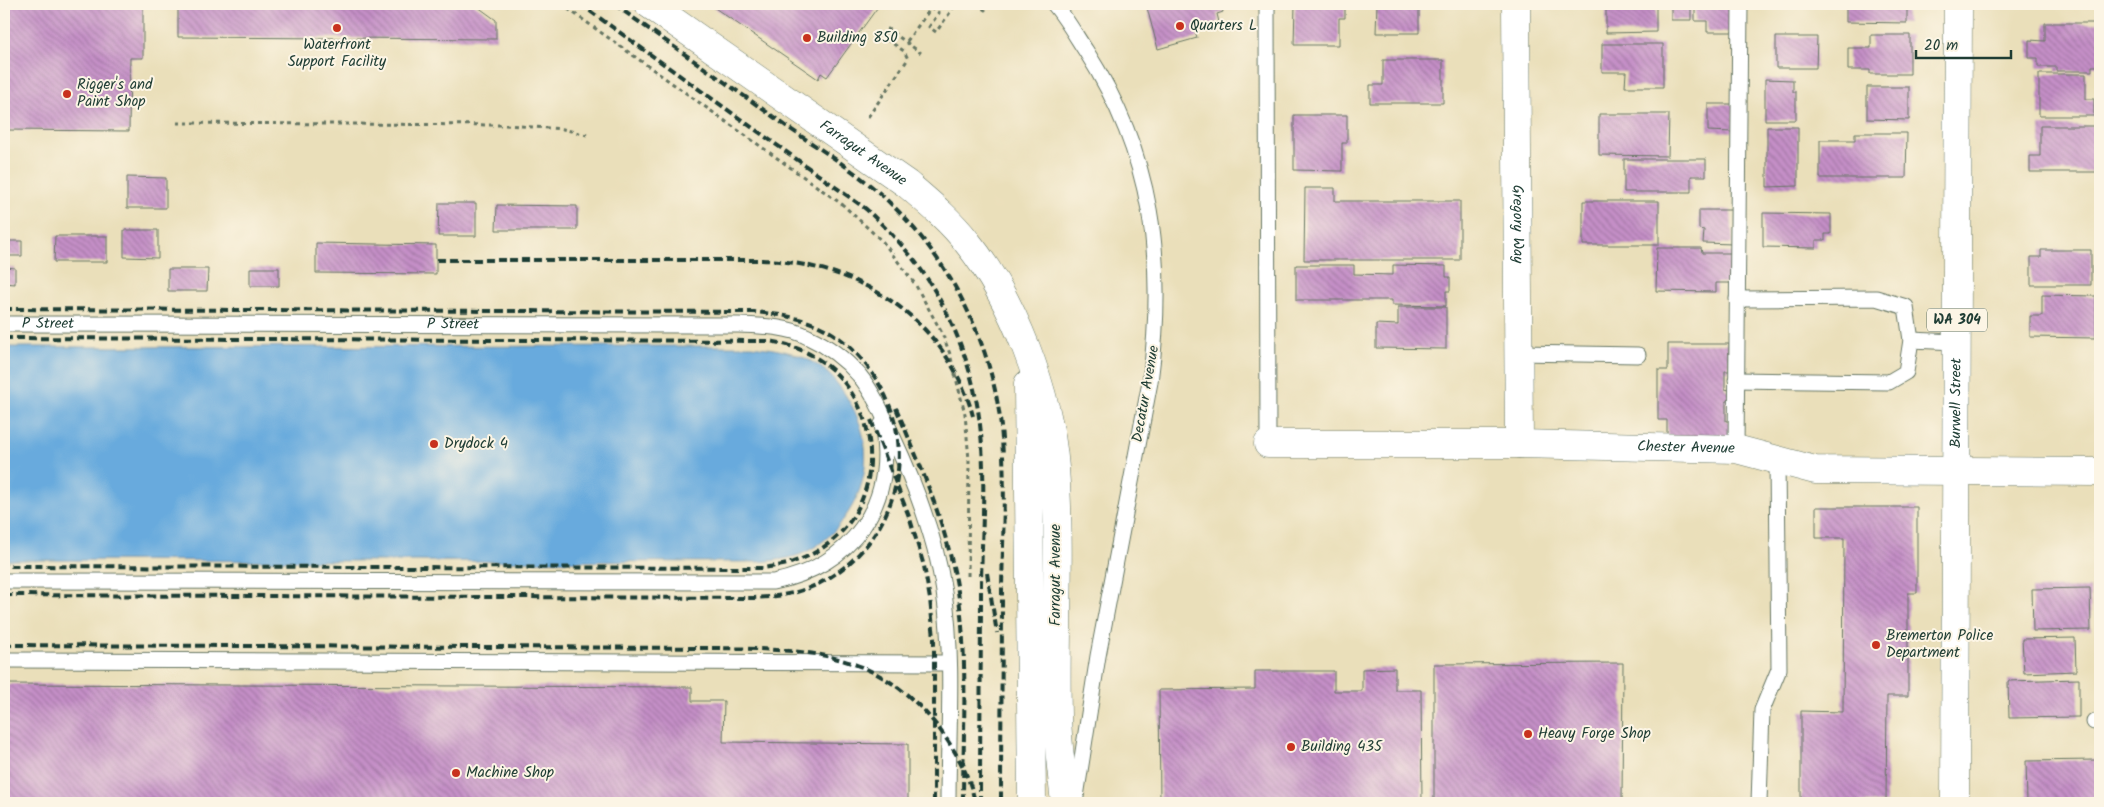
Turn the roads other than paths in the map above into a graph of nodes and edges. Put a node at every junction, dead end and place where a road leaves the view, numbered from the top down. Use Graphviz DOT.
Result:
graph roads {
  1 [pos="649,4"];
  2 [pos="1054,4"];
  3 [pos="1267,4"];
  4 [pos="1516,4"];
  5 [pos="1740,4"];
  6 [pos="1958,4"];
  7 [pos="1737,299"];
  8 [pos="4,324"];
  9 [pos="1910,340"];
  10 [pos="1956,342"];
  11 [pos="1027,350"];
  12 [pos="1518,353"];
  13 [pos="1638,355"];
  14 [pos="1736,380"];
  15 [pos="874,399"];
  16 [pos="1268,444"];
  17 [pos="1519,444"];
  18 [pos="1736,449"];
  19 [pos="1777,460"];
  20 [pos="1955,472"];
  21 [pos="2100,472"];
  22 [pos="4,581"];
  23 [pos="4,660"];
  24 [pos="949,663"];
  25 [pos="948,803"];
  26 [pos="1032,803"];
  27 [pos="1065,803"];
  28 [pos="1075,803"];
  29 [pos="1759,803"];
  30 [pos="1955,803"];
  1 -- 11 [label="main road, Farragut Avenue"];
  2 -- 28 [label="lane, Decatur Avenue"];
  3 -- 16 [label="lane"];
  4 -- 12 [label="main road, Gregory Way"];
  5 -- 7 [label="lane"];
  6 -- 10 [label="main road, Burwell Street / WA 304"];
  7 -- 9 [label="lane"];
  7 -- 14 [label="lane"];
  8 -- 15 [label="lane, P Street"];
  9 -- 10 [label="lane"];
  9 -- 14 [label="lane"];
  10 -- 20 [label="main road, Burwell Street / WA 304"];
  11 -- 26 [label="main road, Farragut Avenue"];
  11 -- 27 [label="main road, Farragut Avenue"];
  12 -- 13 [label="lane"];
  12 -- 17 [label="main road, Gregory Way"];
  14 -- 18 [label="lane"];
  15 -- 22 [label="lane"];
  15 -- 24 [label="lane"];
  16 -- 17 [label="main road, Chester Avenue"];
  17 -- 18 [label="main road, Chester Avenue"];
  18 -- 19 [label="main road, Chester Avenue"];
  19 -- 20 [label="main road, Chester Avenue"];
  19 -- 29 [label="lane"];
  20 -- 21 [label="main road, Chester Avenue"];
  20 -- 30 [label="main road, Burwell Street / WA 304"];
  23 -- 24 [label="lane"];
  24 -- 25 [label="lane"];
}
